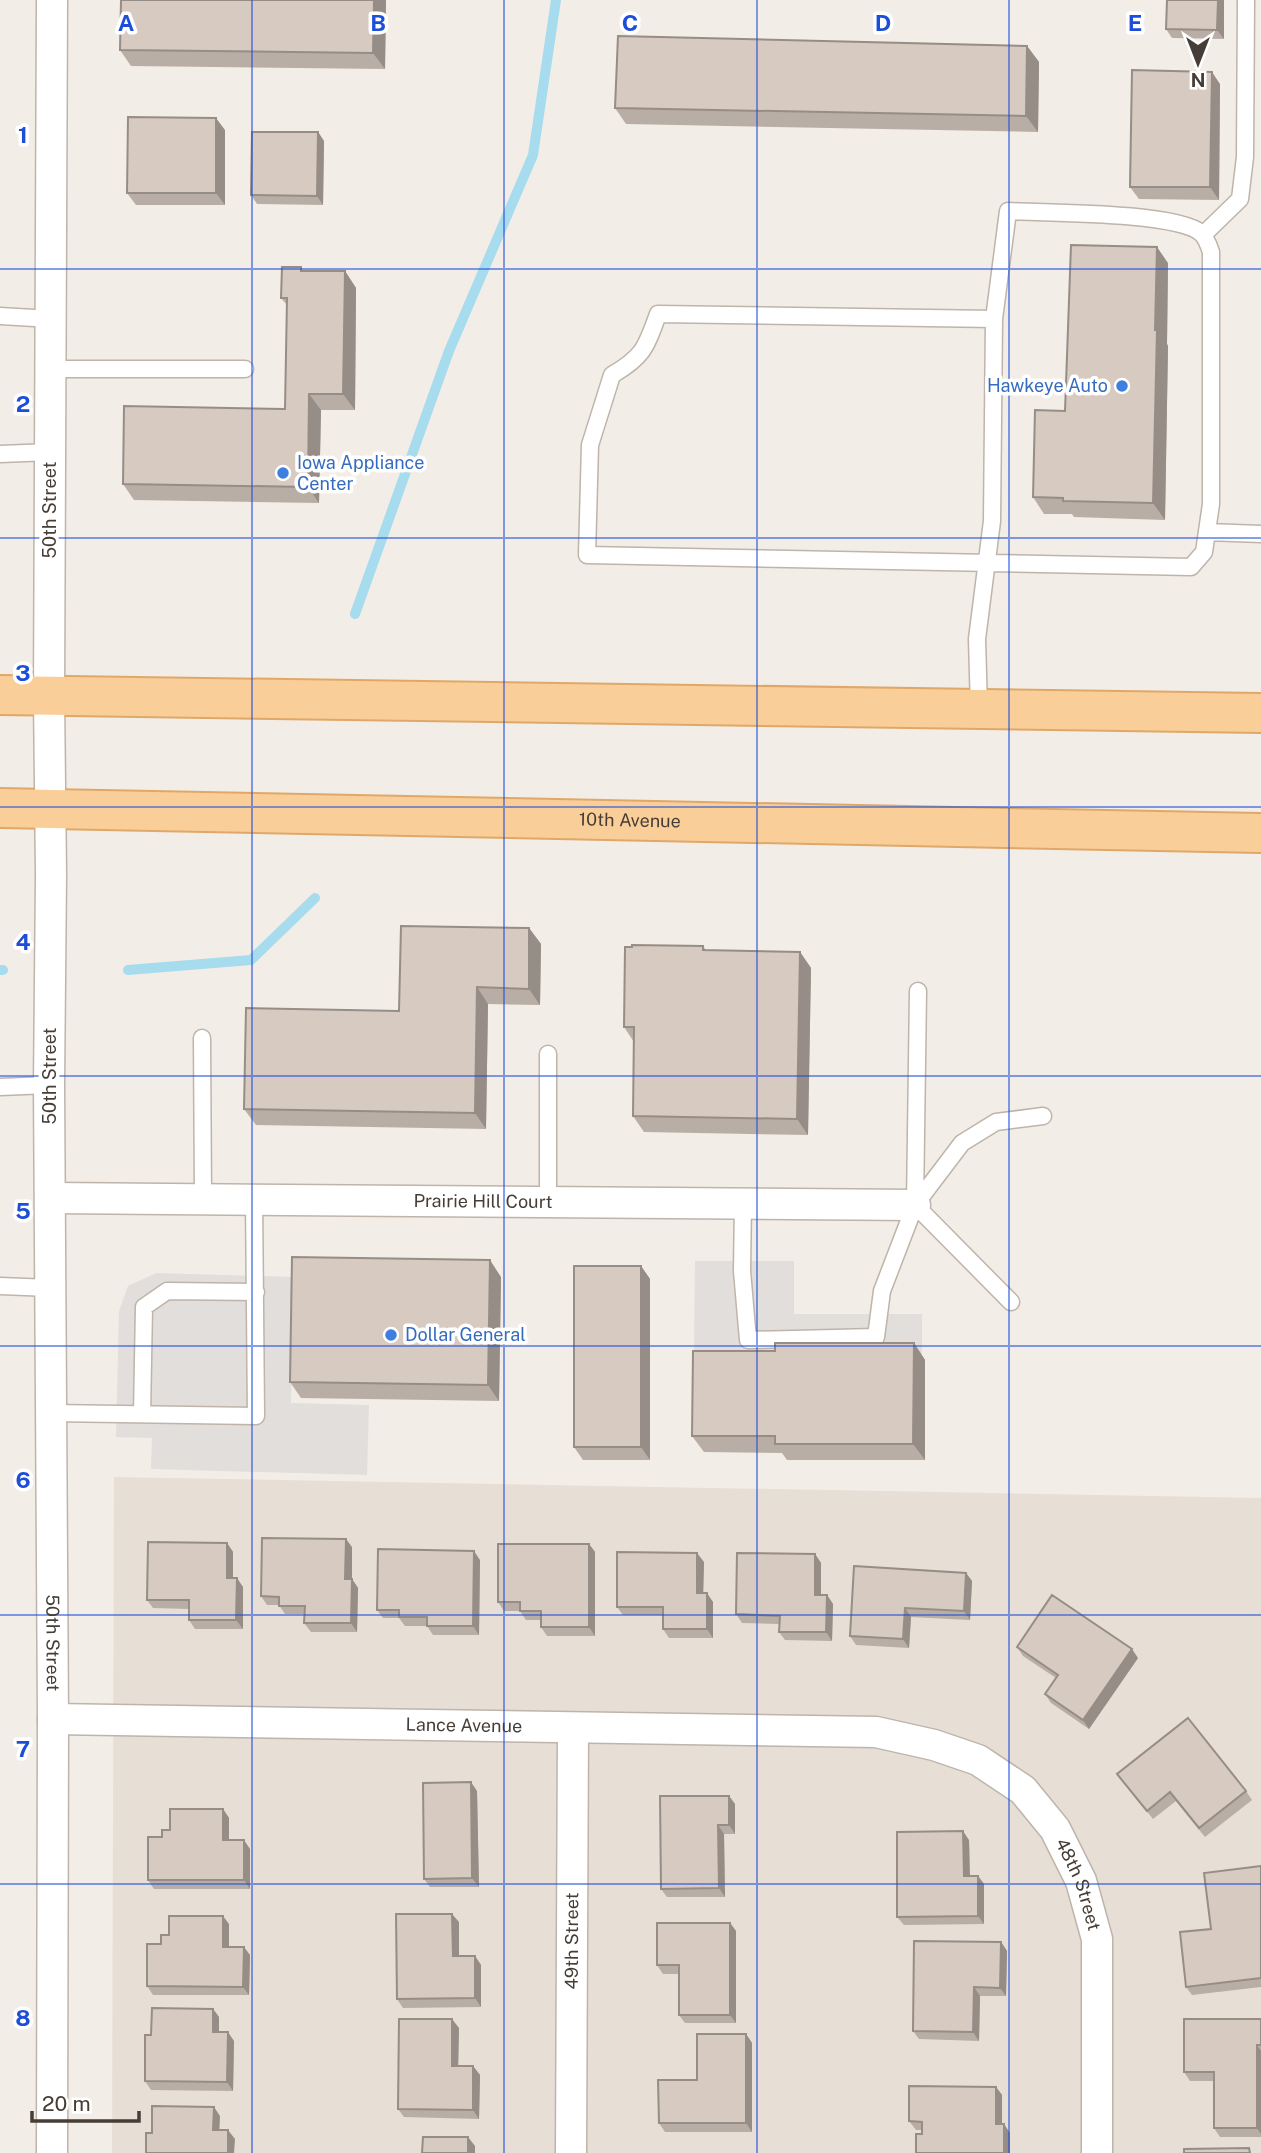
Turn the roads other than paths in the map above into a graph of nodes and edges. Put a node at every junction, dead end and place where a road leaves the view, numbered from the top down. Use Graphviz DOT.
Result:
graph roads {
  1 [pos="52,0"];
  2 [pos="1246,0"];
  3 [pos="1203,234"];
  4 [pos="0,316"];
  5 [pos="51,319"];
  6 [pos="994,319"];
  7 [pos="50,369"];
  8 [pos="245,369"];
  9 [pos="50,452"];
  10 [pos="0,454"];
  11 [pos="1207,532"];
  12 [pos="1261,534"];
  13 [pos="987,564"];
  14 [pos="0,695"];
  15 [pos="49,697"];
  16 [pos="979,709"];
  17 [pos="1261,713"];
  18 [pos="0,808"];
  19 [pos="51,809"];
  20 [pos="1261,833"];
  21 [pos="918,991"];
  22 [pos="202,1038"];
  23 [pos="548,1054"];
  24 [pos="49,1085"];
  25 [pos="0,1087"];
  26 [pos="1043,1116"];
  27 [pos="51,1198"];
  28 [pos="204,1199"];
  29 [pos="254,1199"];
  30 [pos="548,1202"];
  31 [pos="743,1203"];
  32 [pos="915,1205"];
  33 [pos="0,1286"];
  34 [pos="50,1288"];
  35 [pos="256,1292"];
  36 [pos="1011,1302"];
  37 [pos="51,1413"];
  38 [pos="142,1414"];
  39 [pos="53,1719"];
  40 [pos="573,1729"];
  41 [pos="876,1732"];
  42 [pos="52,2153"];
  43 [pos="571,2153"];
  44 [pos="1097,2153"];
  1 -- 5 [label="street, 50th Street"];
  2 -- 3 [label="lane"];
  3 -- 6 [label="lane"];
  3 -- 11 [label="lane"];
  4 -- 5 [label="lane"];
  5 -- 7 [label="street, 50th Street"];
  6 -- 13 [label="lane"];
  6 -- 13 [label="lane"];
  7 -- 8 [label="lane"];
  7 -- 9 [label="street, 50th Street"];
  9 -- 10 [label="lane"];
  9 -- 15 [label="street, 50th Street"];
  11 -- 12 [label="lane"];
  11 -- 13 [label="lane"];
  13 -- 16 [label="lane"];
  14 -- 15 [label="main road"];
  15 -- 16 [label="main road"];
  15 -- 19 [label="street, 50th Street"];
  16 -- 17 [label="main road"];
  18 -- 19 [label="main road, 10th Avenue"];
  19 -- 20 [label="main road, 10th Avenue"];
  19 -- 24 [label="street, 50th Street"];
  21 -- 32 [label="lane"];
  22 -- 28 [label="lane"];
  23 -- 30 [label="lane"];
  24 -- 25 [label="lane"];
  24 -- 27 [label="street, 50th Street"];
  26 -- 32 [label="lane"];
  27 -- 28 [label="street, Prairie Hill Court"];
  27 -- 34 [label="street, 50th Street"];
  28 -- 29 [label="street, Prairie Hill Court"];
  29 -- 30 [label="street, Prairie Hill Court"];
  29 -- 35 [label="lane"];
  30 -- 31 [label="street, Prairie Hill Court"];
  31 -- 32 [label="street, Prairie Hill Court"];
  31 -- 32 [label="lane"];
  32 -- 36 [label="lane"];
  33 -- 34 [label="lane"];
  34 -- 37 [label="street, 50th Street"];
  35 -- 38 [label="lane"];
  35 -- 38 [label="lane"];
  37 -- 38 [label="lane"];
  37 -- 39 [label="street, 50th Street"];
  39 -- 40 [label="street, Lance Avenue"];
  39 -- 42 [label="street, 50th Street"];
  40 -- 41 [label="street, Lance Avenue"];
  40 -- 43 [label="street, 49th Street"];
  41 -- 44 [label="street, 48th Street"];
}
